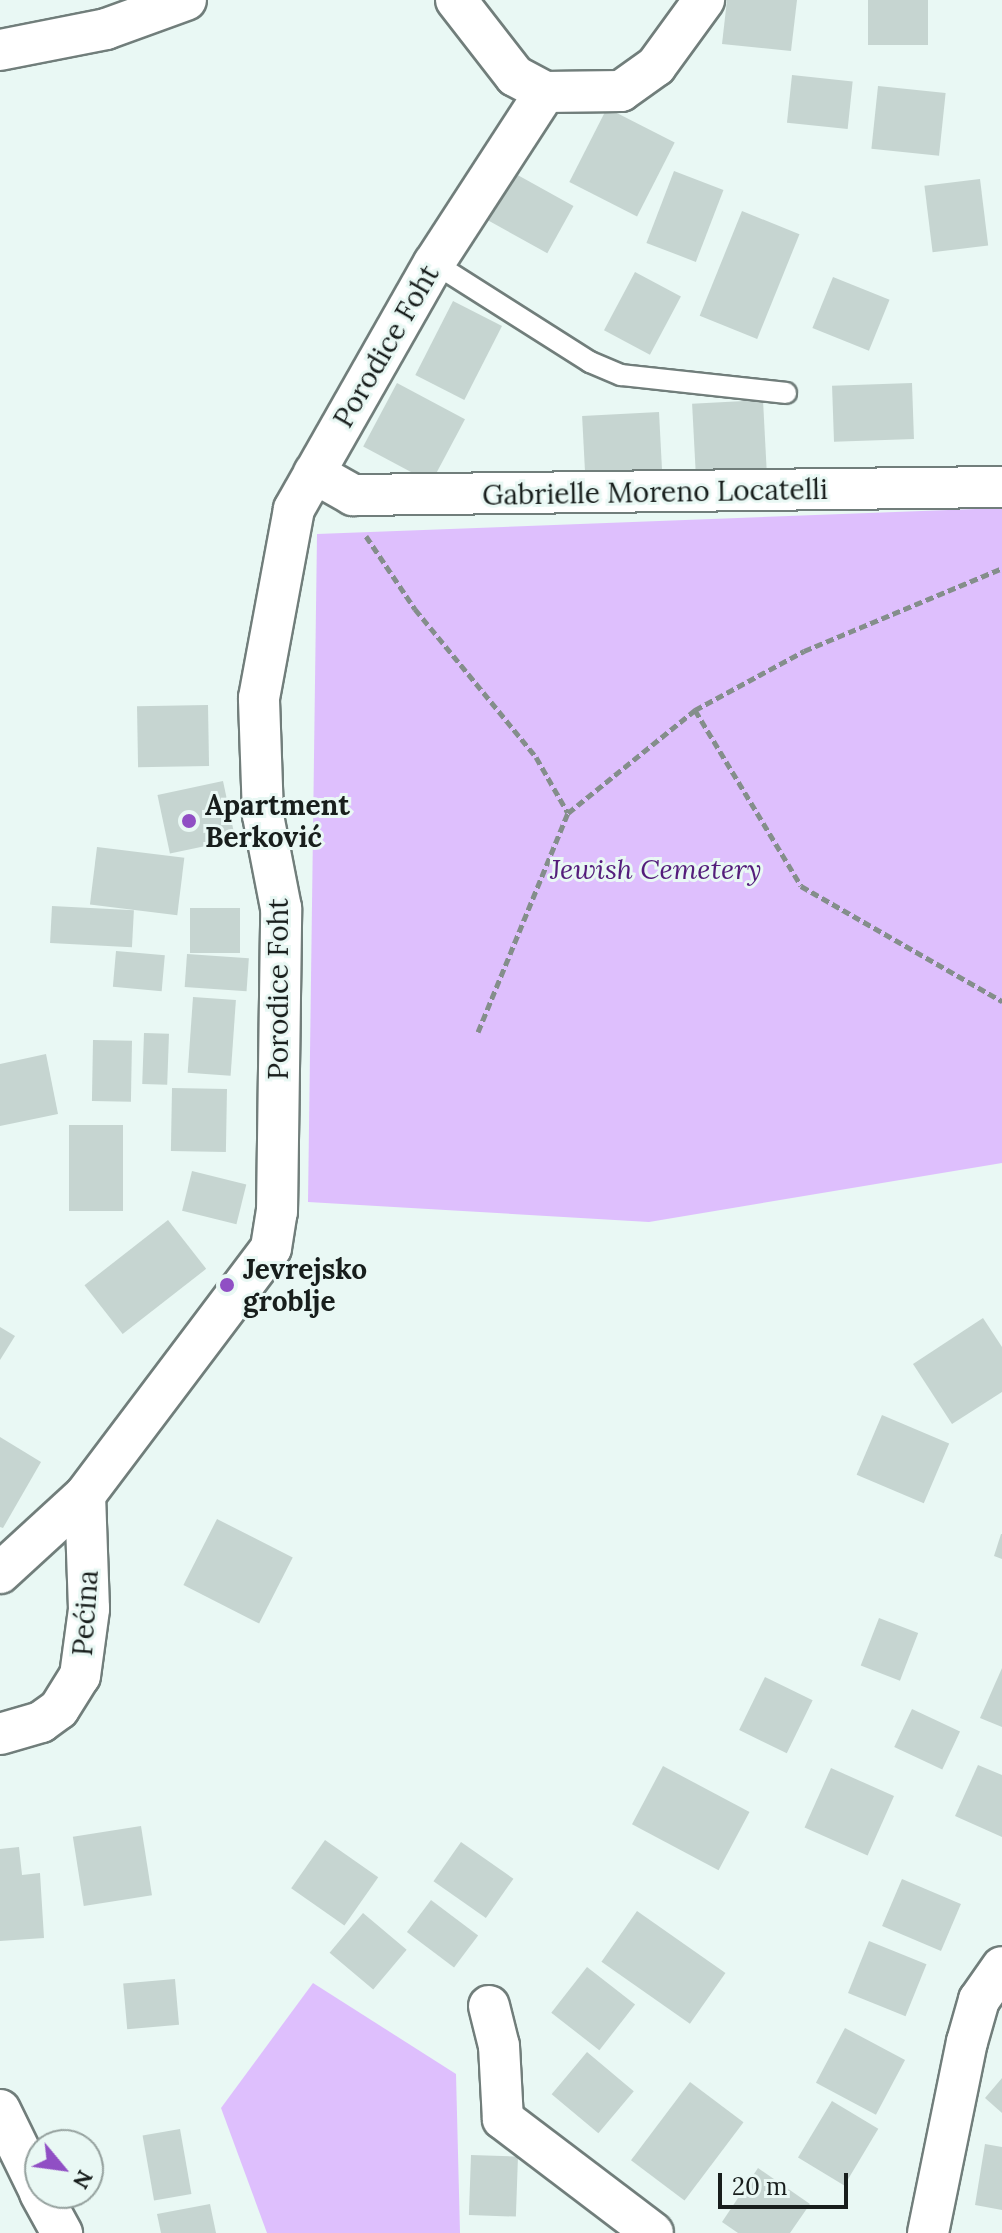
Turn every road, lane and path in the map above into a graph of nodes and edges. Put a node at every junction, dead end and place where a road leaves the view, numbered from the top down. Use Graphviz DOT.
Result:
graph roads {
  1 [pos="186,0"];
  2 [pos="456,0"];
  3 [pos="704,0"];
  4 [pos="0,50"];
  5 [pos="545,92"];
  6 [pos="434,263"];
  7 [pos="786,393"];
  8 [pos="327,480"];
  9 [pos="1002,487"];
  10 [pos="1002,568"];
  11 [pos="695,710"];
  12 [pos="568,813"];
  13 [pos="1002,1001"];
  14 [pos="478,1032"];
  15 [pos="85,1495"];
  16 [pos="0,1573"];
  17 [pos="0,1734"];
  18 [pos="1002,1967"];
  19 [pos="489,2006"];
  20 [pos="0,2110"];
  21 [pos="24,2160"];
  22 [pos="49,2209"];
  23 [pos="62,2233"];
  24 [pos="653,2233"];
  25 [pos="928,2233"];
  1 -- 4 [label="street"];
  2 -- 5 [label="street"];
  3 -- 5 [label="street"];
  5 -- 6 [label="street, Porodice Foht"];
  6 -- 7 [label="lane"];
  6 -- 8 [label="street, Porodice Foht"];
  8 -- 9 [label="street, Gabrielle Moreno Locatelli"];
  8 -- 12 [label="path"];
  8 -- 15 [label="street, Porodice Foht"];
  10 -- 11 [label="path"];
  11 -- 12 [label="path"];
  11 -- 13 [label="path"];
  12 -- 14 [label="path"];
  15 -- 16 [label="street, Porodice Foht"];
  15 -- 17 [label="street, Pećina"];
  18 -- 25 [label="street"];
  19 -- 24 [label="street"];
  20 -- 21 [label="street"];
  22 -- 23 [label="street"];
}
